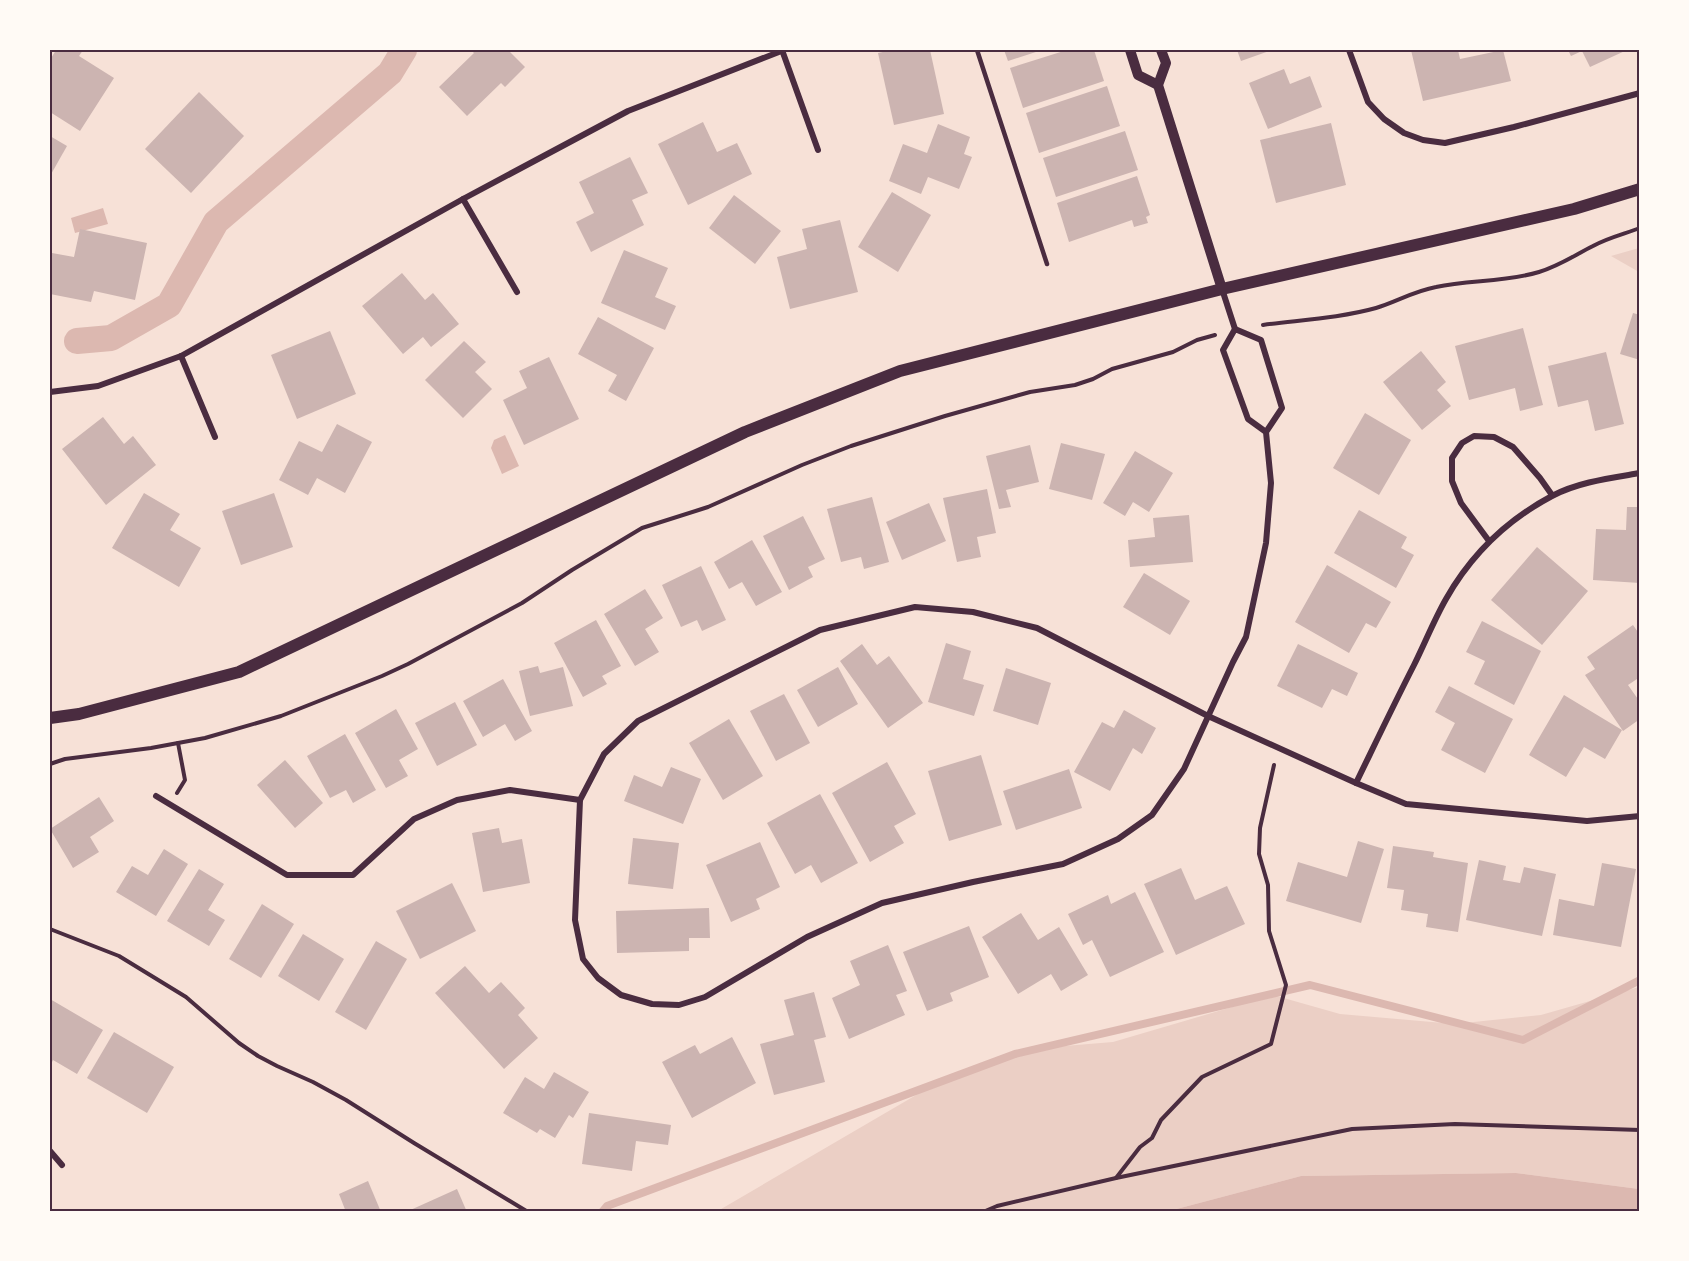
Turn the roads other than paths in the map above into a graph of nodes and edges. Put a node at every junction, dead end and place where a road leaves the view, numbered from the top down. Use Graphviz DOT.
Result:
graph roads {
  1 [pos="783,50"];
  2 [pos="977,50"];
  3 [pos="1130,50"];
  4 [pos="1161,50"];
  5 [pos="1349,50"];
  6 [pos="1158,85"];
  7 [pos="1640,93"];
  8 [pos="818,150"];
  9 [pos="1640,189"];
  10 [pos="463,199"];
  11 [pos="1047,264"];
  12 [pos="1222,289"];
  13 [pos="517,292"];
  14 [pos="1234,329"];
  15 [pos="181,356"];
  16 [pos="50,392"];
  17 [pos="1266,432"];
  18 [pos="215,437"];
  19 [pos="1640,473"];
  20 [pos="1552,495"];
  21 [pos="1489,541"];
  22 [pos="1208,716"];
  23 [pos="50,718"];
  24 [pos="1356,783"];
  25 [pos="156,796"];
  26 [pos="580,800"];
  27 [pos="1640,816"];
  28 [pos="50,1151"];
  29 [pos="62,1166"];
  1 -- 8 [label="street"];
  1 -- 10 [label="street"];
  2 -- 11 [label="lane"];
  3 -- 6 [label="street"];
  4 -- 6 [label="street"];
  5 -- 7 [label="street"];
  6 -- 12 [label="street"];
  9 -- 12 [label="main road"];
  10 -- 13 [label="street"];
  10 -- 15 [label="street"];
  12 -- 14 [label="street"];
  12 -- 23 [label="main road"];
  14 -- 17 [label="street"];
  14 -- 17 [label="street"];
  15 -- 16 [label="street"];
  15 -- 18 [label="street"];
  17 -- 22 [label="street"];
  19 -- 20 [label="street"];
  20 -- 21 [label="street"];
  20 -- 21 [label="street"];
  21 -- 24 [label="street"];
  22 -- 24 [label="street"];
  22 -- 26 [label="street"];
  22 -- 26 [label="street"];
  24 -- 27 [label="street"];
  25 -- 26 [label="street"];
  28 -- 29 [label="street"];
}
